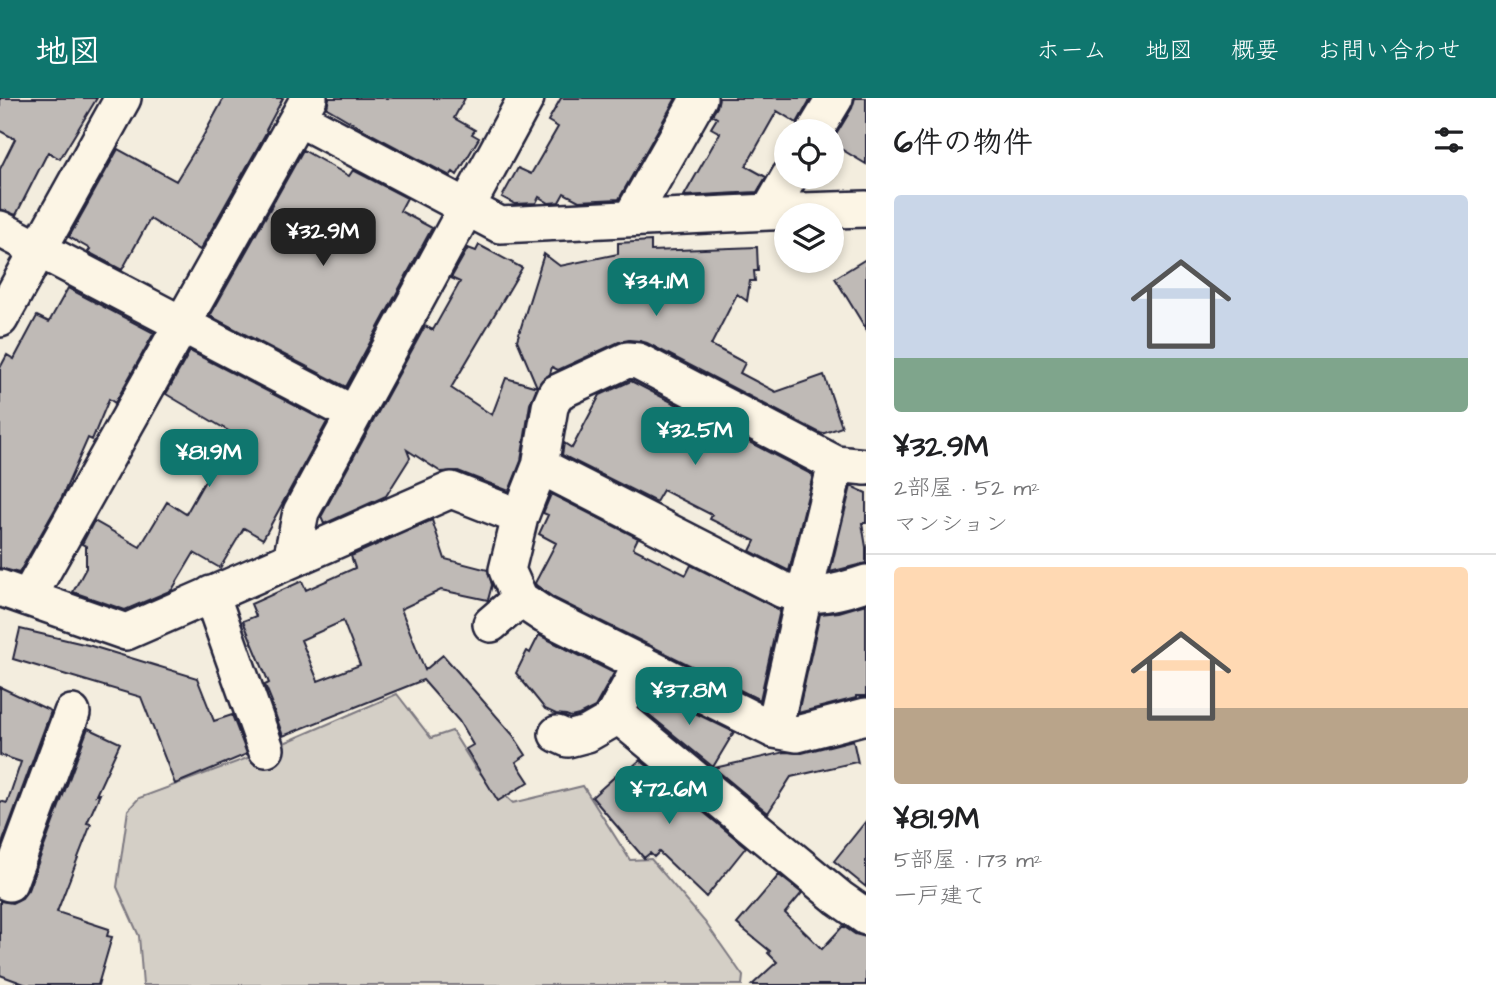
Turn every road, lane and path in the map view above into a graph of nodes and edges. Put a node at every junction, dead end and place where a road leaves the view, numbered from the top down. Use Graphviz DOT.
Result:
graph roads {
  1 [pos="122,98"];
  2 [pos="526,98"];
  3 [pos="699,98"];
  4 [pos="835,98"];
  5 [pos="303,108"];
  6 [pos="823,119"];
  7 [pos="782,189"];
  8 [pos="467,208"];
  9 [pos="866,209"];
  10 [pos="769,212"];
  11 [pos="631,218"];
  12 [pos="0,229"];
  13 [pos="40,250"];
  14 [pos="0,319"];
  15 [pos="181,325"];
  16 [pos="355,414"];
  17 [pos="540,466"];
  18 [pos="851,466"];
  19 [pos="520,517"];
  20 [pos="291,560"];
  21 [pos="866,583"];
  22 [pos="14,593"];
  23 [pos="211,594"];
  24 [pos="804,595"];
  25 [pos="520,599"];
  26 [pos="491,624"];
  27 [pos="642,663"];
  28 [pos="72,713"];
  29 [pos="615,713"];
  30 [pos="866,716"];
  31 [pos="774,730"];
  32 [pos="558,734"];
  33 [pos="266,749"];
  34 [pos="0,879"];
  35 [pos="866,917"];
  1 -- 13 [label="street"];
  2 -- 8 [label="street"];
  3 -- 11 [label="street"];
  4 -- 6 [label="street"];
  5 -- 8 [label="street"];
  5 -- 15 [label="street"];
  7 -- 10 [label="street"];
  8 -- 11 [label="street"];
  8 -- 16 [label="street"];
  9 -- 10 [label="street"];
  10 -- 11 [label="street"];
  12 -- 13 [label="street"];
  13 -- 14 [label="street"];
  13 -- 15 [label="street"];
  15 -- 16 [label="street"];
  15 -- 22 [label="street"];
  16 -- 20 [label="street"];
  17 -- 18 [label="street"];
  17 -- 19 [label="street"];
  17 -- 24 [label="street"];
  18 -- 24 [label="street"];
  19 -- 20 [label="street"];
  19 -- 25 [label="street"];
  20 -- 23 [label="street"];
  21 -- 24 [label="street"];
  22 -- 23 [label="street"];
  23 -- 33 [label="street"];
  24 -- 31 [label="street"];
  25 -- 26 [label="street"];
  25 -- 27 [label="street"];
  27 -- 29 [label="street"];
  27 -- 31 [label="street"];
  28 -- 34 [label="street"];
  29 -- 32 [label="street"];
  29 -- 35 [label="street"];
  30 -- 31 [label="street"];
}
